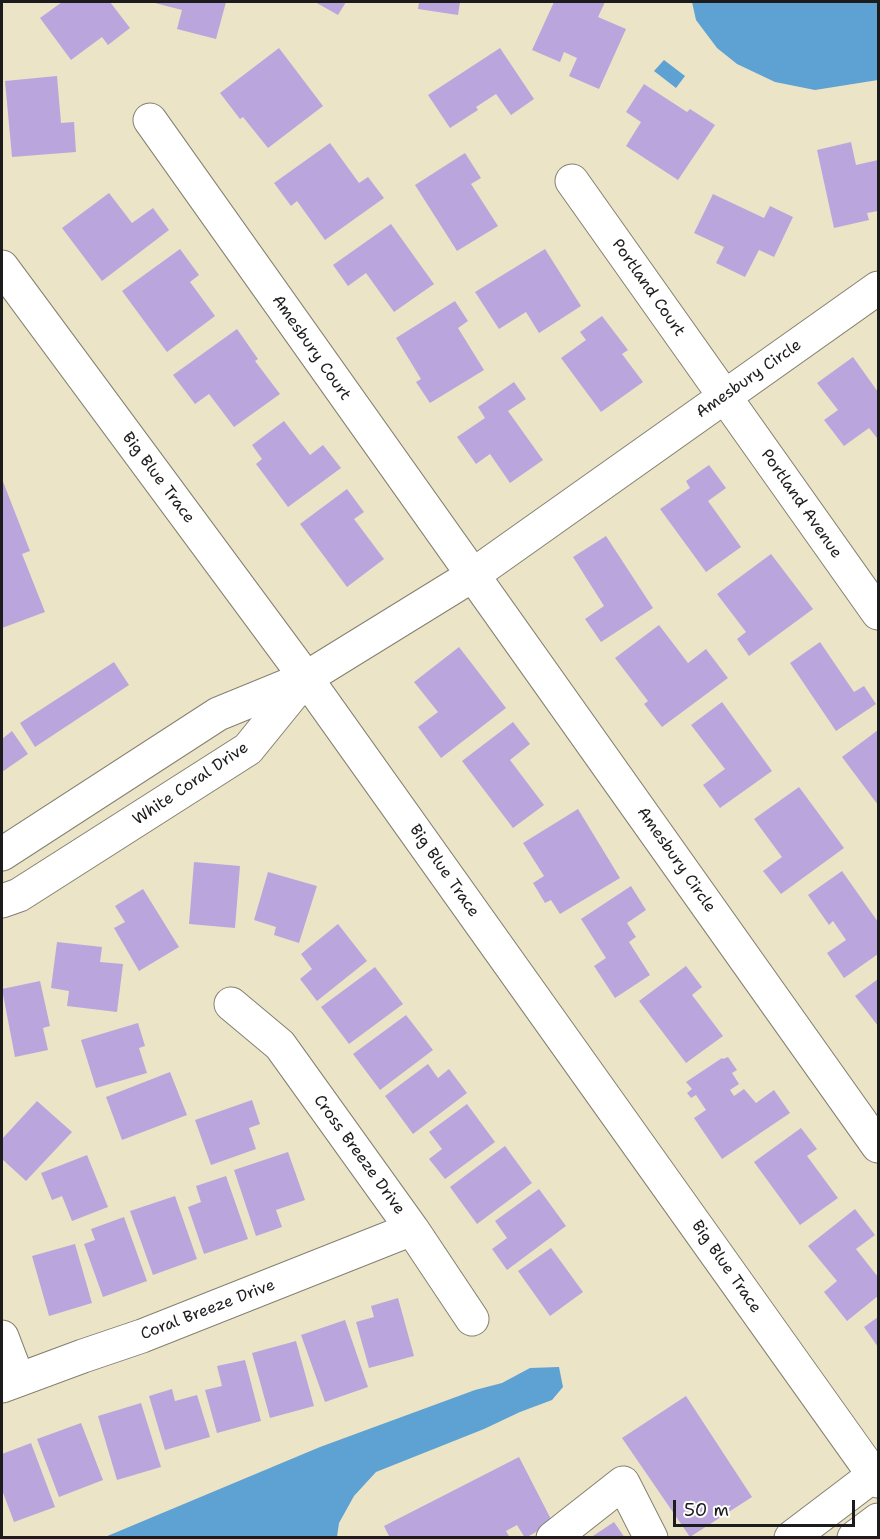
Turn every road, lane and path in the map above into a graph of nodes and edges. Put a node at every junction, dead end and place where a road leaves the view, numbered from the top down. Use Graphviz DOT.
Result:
graph roads {
  1 [pos="150,120"];
  2 [pos="572,181"];
  3 [pos="2,267"];
  4 [pos="879,288"];
  5 [pos="724,396"];
  6 [pos="473,575"];
  7 [pos="879,613"];
  8 [pos="306,678"];
  9 [pos="2,854"];
  10 [pos="2,901"];
  11 [pos="231,1004"];
  12 [pos="879,1146"];
  13 [pos="412,1229"];
  14 [pos="472,1319"];
  15 [pos="2,1337"];
  16 [pos="10,1383"];
  17 [pos="877,1478"];
  18 [pos="879,1520"];
  19 [pos="553,1538"];
  20 [pos="651,1538"];
  21 [pos="791,1538"];
  22 [pos="854,1538"];
  1 -- 6 [label="street, Amesbury Court"];
  2 -- 5 [label="street, Portland Court"];
  3 -- 8 [label="street, Big Blue Trace"];
  4 -- 5 [label="street, Amesbury Circle"];
  5 -- 6 [label="street, Amesbury Circle"];
  5 -- 7 [label="street, Portland Avenue"];
  6 -- 8 [label="street, Amesbury Circle"];
  6 -- 12 [label="street, Amesbury Circle"];
  8 -- 9 [label="street"];
  8 -- 10 [label="street, White Coral Drive"];
  8 -- 17 [label="street, Big Blue Trace"];
  11 -- 13 [label="street, Cross Breeze Drive"];
  13 -- 14 [label="street, Cross Breeze Drive"];
  13 -- 16 [label="street, Coral Breeze Drive"];
  15 -- 16 [label="street"];
  17 -- 21 [label="street"];
  18 -- 22 [label="street"];
  19 -- 20 [label="street"];
}
